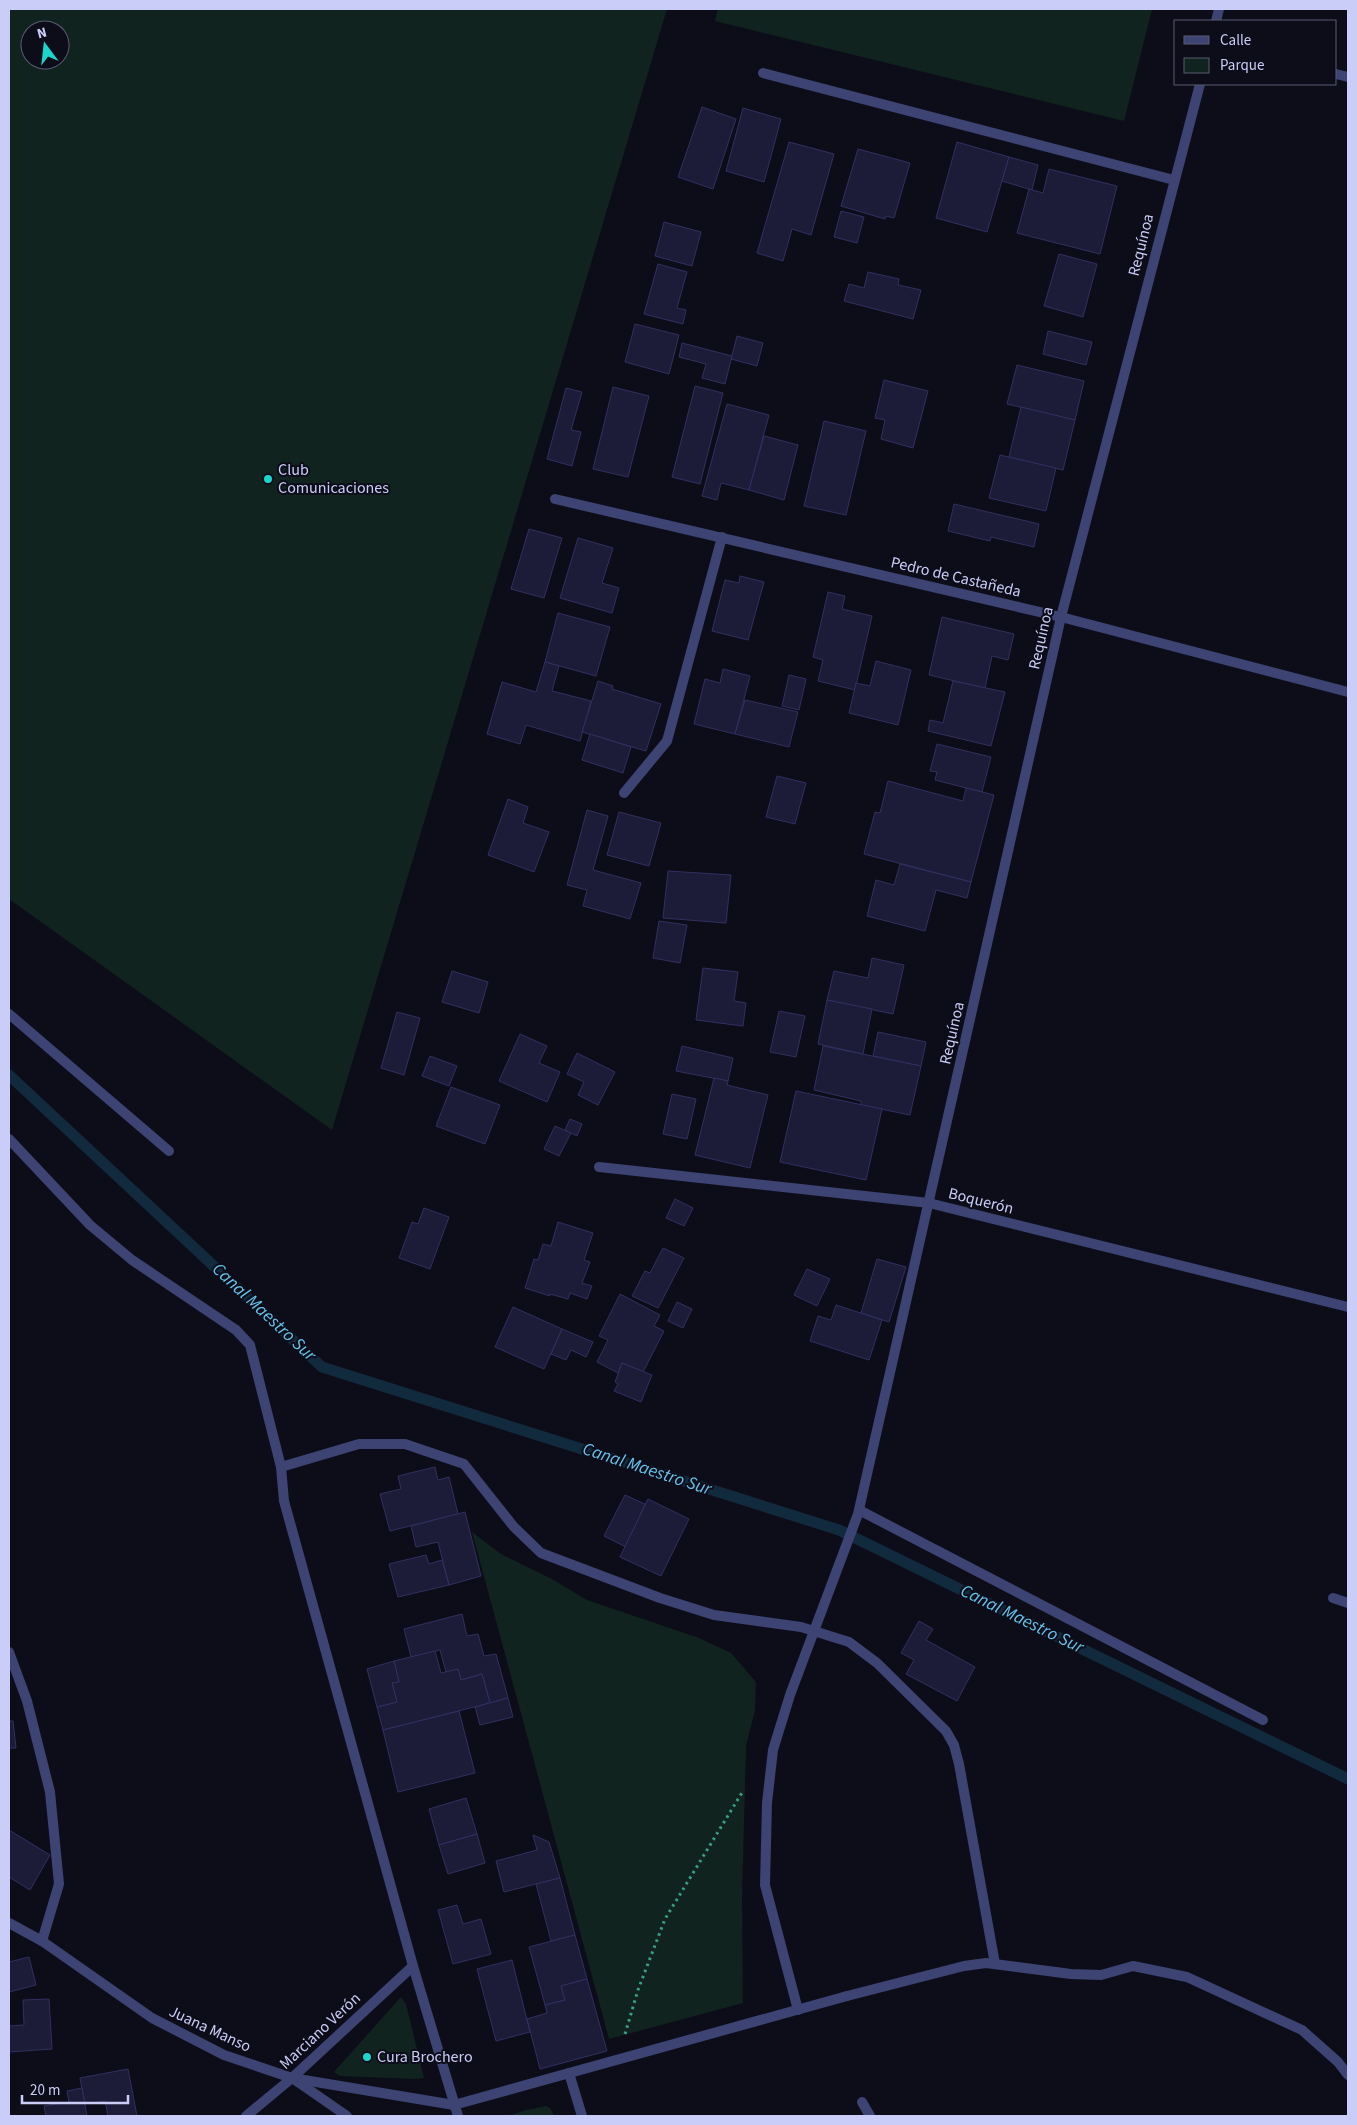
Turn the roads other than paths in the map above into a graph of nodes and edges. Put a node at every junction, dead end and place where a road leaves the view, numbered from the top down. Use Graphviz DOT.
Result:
graph roads {
  1 [pos="763,73"];
  2 [pos="1200,85"];
  3 [pos="1174,180"];
  4 [pos="555,499"];
  5 [pos="722,537"];
  6 [pos="1061,617"];
  7 [pos="1348,692"];
  8 [pos="624,793"];
  9 [pos="9,1014"];
  10 [pos="9,1139"];
  11 [pos="169,1151"];
  12 [pos="599,1167"];
  13 [pos="929,1204"];
  14 [pos="1348,1307"];
  15 [pos="281,1467"];
  16 [pos="858,1512"];
  17 [pos="1333,1598"];
  18 [pos="1348,1603"];
  19 [pos="814,1631"];
  20 [pos="9,1652"];
  21 [pos="1263,1720"];
  22 [pos="9,1922"];
  23 [pos="42,1941"];
  24 [pos="995,1964"];
  25 [pos="413,1966"];
  26 [pos="798,2010"];
  27 [pos="569,2073"];
  28 [pos="1348,2076"];
  29 [pos="292,2078"];
  30 [pos="862,2102"];
  31 [pos="454,2105"];
  32 [pos="246,2116"];
  33 [pos="348,2116"];
  34 [pos="458,2116"];
  35 [pos="582,2116"];
  36 [pos="870,2116"];
  1 -- 3 [label="street"];
  2 -- 3 [label="street, Requínoa"];
  3 -- 6 [label="street, Requínoa"];
  4 -- 5 [label="street, Pedro de Castañeda"];
  5 -- 6 [label="street, Pedro de Castañeda"];
  5 -- 8 [label="street"];
  6 -- 7 [label="street, Pedro de Castañeda"];
  6 -- 13 [label="street, Requínoa"];
  9 -- 11 [label="street"];
  10 -- 15 [label="street"];
  12 -- 13 [label="street, Boquerón"];
  13 -- 14 [label="street, Boquerón"];
  13 -- 16 [label="street, Requínoa"];
  15 -- 19 [label="street"];
  15 -- 25 [label="street"];
  16 -- 19 [label="street, Requínoa"];
  16 -- 21 [label="street"];
  17 -- 18 [label="street"];
  19 -- 24 [label="street"];
  19 -- 26 [label="street, Requínoa"];
  20 -- 23 [label="street"];
  22 -- 23 [label="street, Juana Manso"];
  23 -- 29 [label="street, Juana Manso"];
  24 -- 26 [label="street"];
  24 -- 28 [label="street"];
  25 -- 29 [label="street, Marciano Verón"];
  25 -- 31 [label="street"];
  26 -- 27 [label="street"];
  27 -- 31 [label="street"];
  27 -- 35 [label="street"];
  29 -- 31 [label="street, Juana Manso"];
  29 -- 32 [label="street, Marciano Verón"];
  29 -- 33 [label="street"];
  30 -- 36 [label="street"];
  31 -- 34 [label="street"];
}
